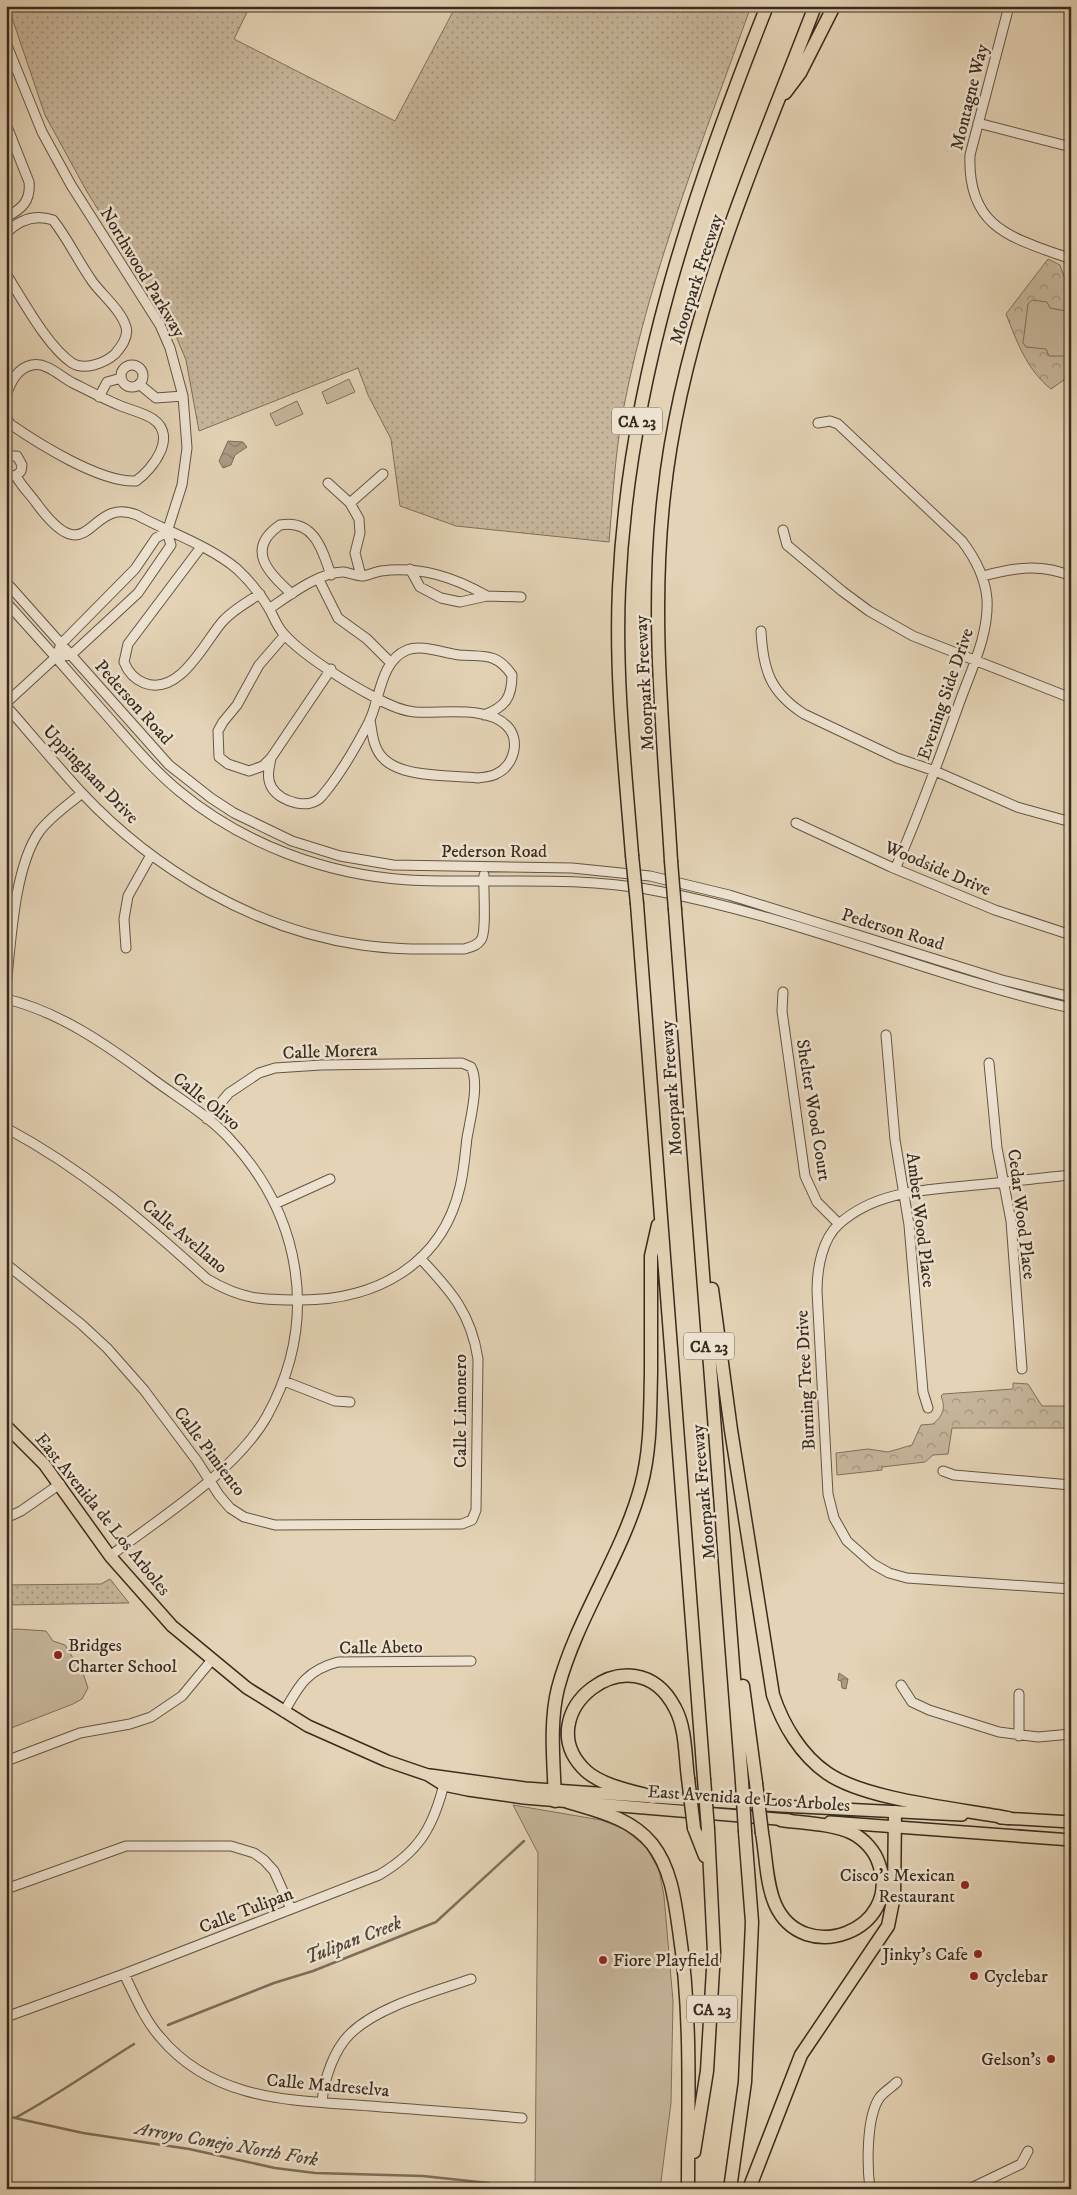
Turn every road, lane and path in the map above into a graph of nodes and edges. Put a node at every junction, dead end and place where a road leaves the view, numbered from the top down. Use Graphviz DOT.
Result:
graph roads {
  1 [pos="766,6"];
  2 [pos="815,6"];
  3 [pos="834,6"];
  4 [pos="1008,6"];
  5 [pos="6,43"];
  6 [pos="9,61"];
  7 [pos="776,105"];
  8 [pos="978,123"];
  9 [pos="6,124"];
  10 [pos="1071,147"];
  11 [pos="6,216"];
  12 [pos="6,233"];
  13 [pos="1071,259"];
  14 [pos="6,274"];
  15 [pos="114,354"];
  16 [pos="126,367"];
  17 [pos="121,378"];
  18 [pos="139,384"];
  19 [pos="6,395"];
  20 [pos="183,396"];
  21 [pos="99,397"];
  22 [pos="6,417"];
  23 [pos="818,423"];
  24 [pos="6,456"];
  25 [pos="383,474"];
  26 [pos="11,476"];
  27 [pos="328,483"];
  28 [pos="350,504"];
  29 [pos="783,530"];
  30 [pos="167,532"];
  31 [pos="201,547"];
  32 [pos="410,570"];
  33 [pos="331,574"];
  34 [pos="361,576"];
  35 [pos="982,576"];
  36 [pos="1071,576"];
  37 [pos="319,580"];
  38 [pos="6,582"];
  39 [pos="260,594"];
  40 [pos="292,594"];
  41 [pos="487,596"];
  42 [pos="521,597"];
  43 [pos="6,602"];
  44 [pos="269,609"];
  45 [pos="762,631"];
  46 [pos="285,636"];
  47 [pos="61,644"];
  48 [pos="71,655"];
  49 [pos="56,657"];
  50 [pos="975,659"];
  51 [pos="391,663"];
  52 [pos="331,669"];
  53 [pos="1071,698"];
  54 [pos="377,699"];
  55 [pos="6,705"];
  56 [pos="484,715"];
  57 [pos="370,719"];
  58 [pos="271,758"];
  59 [pos="935,771"];
  60 [pos="82,793"];
  61 [pos="796,822"];
  62 [pos="1071,822"];
  63 [pos="151,855"];
  64 [pos="484,867"];
  65 [pos="896,867"];
  66 [pos="484,880"];
  67 [pos="1071,935"];
  68 [pos="126,948"];
  69 [pos="6,987"];
  70 [pos="783,992"];
  71 [pos="1071,997"];
  72 [pos="6,999"];
  73 [pos="1071,1008"];
  74 [pos="886,1035"];
  75 [pos="989,1063"];
  76 [pos="471,1067"];
  77 [pos="207,1119"];
  78 [pos="6,1128"];
  79 [pos="694,1151"];
  80 [pos="1071,1175"];
  81 [pos="330,1179"];
  82 [pos="1004,1182"];
  83 [pos="904,1193"];
  84 [pos="275,1204"];
  85 [pos="661,1208"];
  86 [pos="839,1224"];
  87 [pos="420,1258"];
  88 [pos="6,1264"];
  89 [pos="298,1300"];
  90 [pos="1022,1369"];
  91 [pos="284,1381"];
  92 [pos="350,1402"];
  93 [pos="928,1408"];
  94 [pos="6,1426"];
  95 [pos="943,1472"];
  96 [pos="209,1480"];
  97 [pos="60,1484"];
  98 [pos="1071,1485"];
  99 [pos="6,1518"];
  100 [pos="472,1520"];
  101 [pos="110,1556"];
  102 [pos="728,1581"];
  103 [pos="1071,1589"];
  104 [pos="211,1661"];
  105 [pos="471,1661"];
  106 [pos="900,1685"];
  107 [pos="1019,1694"];
  108 [pos="284,1712"];
  109 [pos="1071,1734"];
  110 [pos="1018,1736"];
  111 [pos="6,1761"];
  112 [pos="445,1780"];
  113 [pos="554,1796"];
  114 [pos="653,1797"];
  115 [pos="568,1802"];
  116 [pos="895,1812"];
  117 [pos="1008,1818"];
  118 [pos="782,1820"];
  119 [pos="1071,1822"];
  120 [pos="895,1826"];
  121 [pos="1071,1840"];
  122 [pos="708,1864"];
  123 [pos="6,1889"];
  124 [pos="291,1909"];
  125 [pos="124,1974"];
  126 [pos="470,1979"];
  127 [pos="6,2017"];
  128 [pos="897,2082"];
  129 [pos="322,2102"];
  130 [pos="522,2118"];
  131 [pos="1028,2151"];
  132 [pos="688,2189"];
  133 [pos="730,2189"];
  134 [pos="749,2189"];
  135 [pos="870,2189"];
  136 [pos="969,2189"];
  1 -- 85 [label="highway, Moorpark Freeway / CA 23, bridge"];
  2 -- 7 [label="highway, Moorpark Freeway / CA 23"];
  3 -- 7 [label="highway"];
  4 -- 8 [label="street, Montagne Way"];
  5 -- 6 [label="street, Northwood Parkway"];
  6 -- 20 [label="street, Northwood Parkway"];
  7 -- 79 [label="highway, Moorpark Freeway / CA 23, bridge"];
  8 -- 10 [label="street"];
  8 -- 13 [label="street, Montagne Way"];
  9 -- 11 [label="street"];
  12 -- 15 [label="street"];
  14 -- 15 [label="street"];
  15 -- 16 [label="street"];
  16 -- 17 [label="street"];
  16 -- 18 [label="street"];
  17 -- 18 [label="street"];
  17 -- 21 [label="street"];
  18 -- 20 [label="street"];
  19 -- 21 [label="street"];
  20 -- 30 [label="street, Northwood Parkway"];
  21 -- 22 [label="street"];
  23 -- 35 [label="street, Evening Side Drive"];
  24 -- 26 [label="street"];
  25 -- 28 [label="street"];
  26 -- 30 [label="street"];
  27 -- 28 [label="street"];
  28 -- 34 [label="street"];
  29 -- 50 [label="street"];
  30 -- 31 [label="street"];
  30 -- 47 [label="street, Northwood Parkway"];
  30 -- 48 [label="street, Northwood Parkway"];
  31 -- 39 [label="street"];
  31 -- 39 [label="street"];
  32 -- 34 [label="street"];
  32 -- 41 [label="street"];
  32 -- 41 [label="street"];
  33 -- 34 [label="street"];
  33 -- 37 [label="street"];
  33 -- 40 [label="street"];
  35 -- 36 [label="street"];
  35 -- 50 [label="street, Evening Side Drive"];
  37 -- 40 [label="street"];
  37 -- 51 [label="street"];
  38 -- 47 [label="street, Pederson Road"];
  39 -- 44 [label="street"];
  40 -- 44 [label="street"];
  41 -- 42 [label="street"];
  43 -- 49 [label="street, Pederson Road"];
  44 -- 46 [label="street"];
  45 -- 59 [label="street"];
  46 -- 52 [label="street"];
  46 -- 58 [label="street"];
  47 -- 48 [label="street, Pederson Road"];
  47 -- 49 [label="street, Northwood Parkway"];
  48 -- 49 [label="street"];
  48 -- 64 [label="street, Pederson Road"];
  49 -- 55 [label="street"];
  49 -- 66 [label="street, Pederson Road"];
  50 -- 53 [label="street"];
  50 -- 59 [label="street, Evening Side Drive"];
  51 -- 54 [label="street"];
  51 -- 56 [label="street"];
  52 -- 54 [label="street"];
  52 -- 58 [label="street"];
  54 -- 56 [label="street"];
  54 -- 57 [label="street"];
  55 -- 60 [label="street, Uppingham Drive"];
  56 -- 57 [label="street"];
  57 -- 58 [label="street"];
  59 -- 62 [label="street"];
  59 -- 65 [label="street, Evening Side Drive"];
  60 -- 63 [label="street, Uppingham Drive"];
  60 -- 69 [label="street"];
  61 -- 65 [label="street, Woodside Drive"];
  63 -- 66 [label="street, Uppingham Drive"];
  63 -- 68 [label="street"];
  64 -- 66 [label="street, Uppingham Drive"];
  64 -- 71 [label="street, Pederson Road"];
  65 -- 67 [label="street, Woodside Drive"];
  66 -- 73 [label="street, Pederson Road"];
  70 -- 86 [label="street, Shelter Wood Court"];
  72 -- 77 [label="street, Calle Olivo"];
  74 -- 83 [label="street, Amber Wood Place"];
  75 -- 82 [label="street, Cedar Wood Place"];
  76 -- 77 [label="street, Calle Morera"];
  76 -- 87 [label="street, Calle Avellano"];
  77 -- 84 [label="street, Calle Olivo"];
  78 -- 89 [label="street, Calle Avellano"];
  79 -- 102 [label="highway, Moorpark Freeway / CA 23"];
  79 -- 117 [label="highway"];
  80 -- 82 [label="street, Burning Tree Drive"];
  81 -- 84 [label="street"];
  82 -- 83 [label="street, Burning Tree Drive"];
  82 -- 90 [label="street, Cedar Wood Place"];
  83 -- 86 [label="street, Burning Tree Drive"];
  83 -- 93 [label="street, Amber Wood Place"];
  84 -- 89 [label="street, Calle Olivo"];
  85 -- 113 [label="highway"];
  85 -- 122 [label="highway, Moorpark Freeway / CA 23, bridge"];
  86 -- 103 [label="street, Burning Tree Drive"];
  87 -- 89 [label="street, Calle Avellano"];
  87 -- 100 [label="street, Calle Limonero"];
  88 -- 96 [label="street, Calle Pimiento"];
  89 -- 91 [label="street, Calle Olivo"];
  91 -- 92 [label="street"];
  91 -- 96 [label="street, Calle Olivo"];
  94 -- 97 [label="main road, East Avenida de Los Arboles"];
  95 -- 98 [label="street"];
  96 -- 100 [label="street, Calle Pimiento"];
  96 -- 101 [label="street, Calle Olivo"];
  97 -- 99 [label="street"];
  97 -- 101 [label="main road, East Avenida de Los Arboles"];
  101 -- 104 [label="main road, East Avenida de Los Arboles"];
  102 -- 118 [label="highway, bridge"];
  102 -- 133 [label="highway, Moorpark Freeway / CA 23, bridge"];
  104 -- 108 [label="main road, East Avenida de Los Arboles"];
  104 -- 111 [label="street"];
  105 -- 108 [label="street, Calle Abeto"];
  106 -- 110 [label="street"];
  107 -- 110 [label="street"];
  108 -- 112 [label="main road, East Avenida de Los Arboles"];
  109 -- 110 [label="street"];
  112 -- 113 [label="main road, East Avenida de Los Arboles"];
  112 -- 124 [label="street, Calle Tulipan"];
  113 -- 114 [label="main road, East Avenida de Los Arboles"];
  113 -- 115 [label="main road, East Avenida de Los Arboles"];
  114 -- 116 [label="main road, East Avenida de Los Arboles"];
  114 -- 122 [label="highway, bridge"];
  115 -- 118 [label="main road, East Avenida de Los Arboles"];
  115 -- 132 [label="highway"];
  116 -- 117 [label="main road, East Avenida de Los Arboles"];
  116 -- 120 [label="highway"];
  117 -- 119 [label="main road, East Avenida de Los Arboles"];
  118 -- 120 [label="main road, East Avenida de Los Arboles"];
  120 -- 121 [label="main road, East Avenida de Los Arboles"];
  120 -- 134 [label="highway"];
  122 -- 132 [label="highway, Moorpark Freeway / CA 23"];
  123 -- 124 [label="street"];
  124 -- 125 [label="street, Calle Tulipan"];
  125 -- 127 [label="street, Calle Tulipan"];
  125 -- 129 [label="street, Calle Madreselva"];
  126 -- 129 [label="street"];
  128 -- 135 [label="street"];
  129 -- 130 [label="street, Calle Madreselva"];
  131 -- 136 [label="street"];
}
